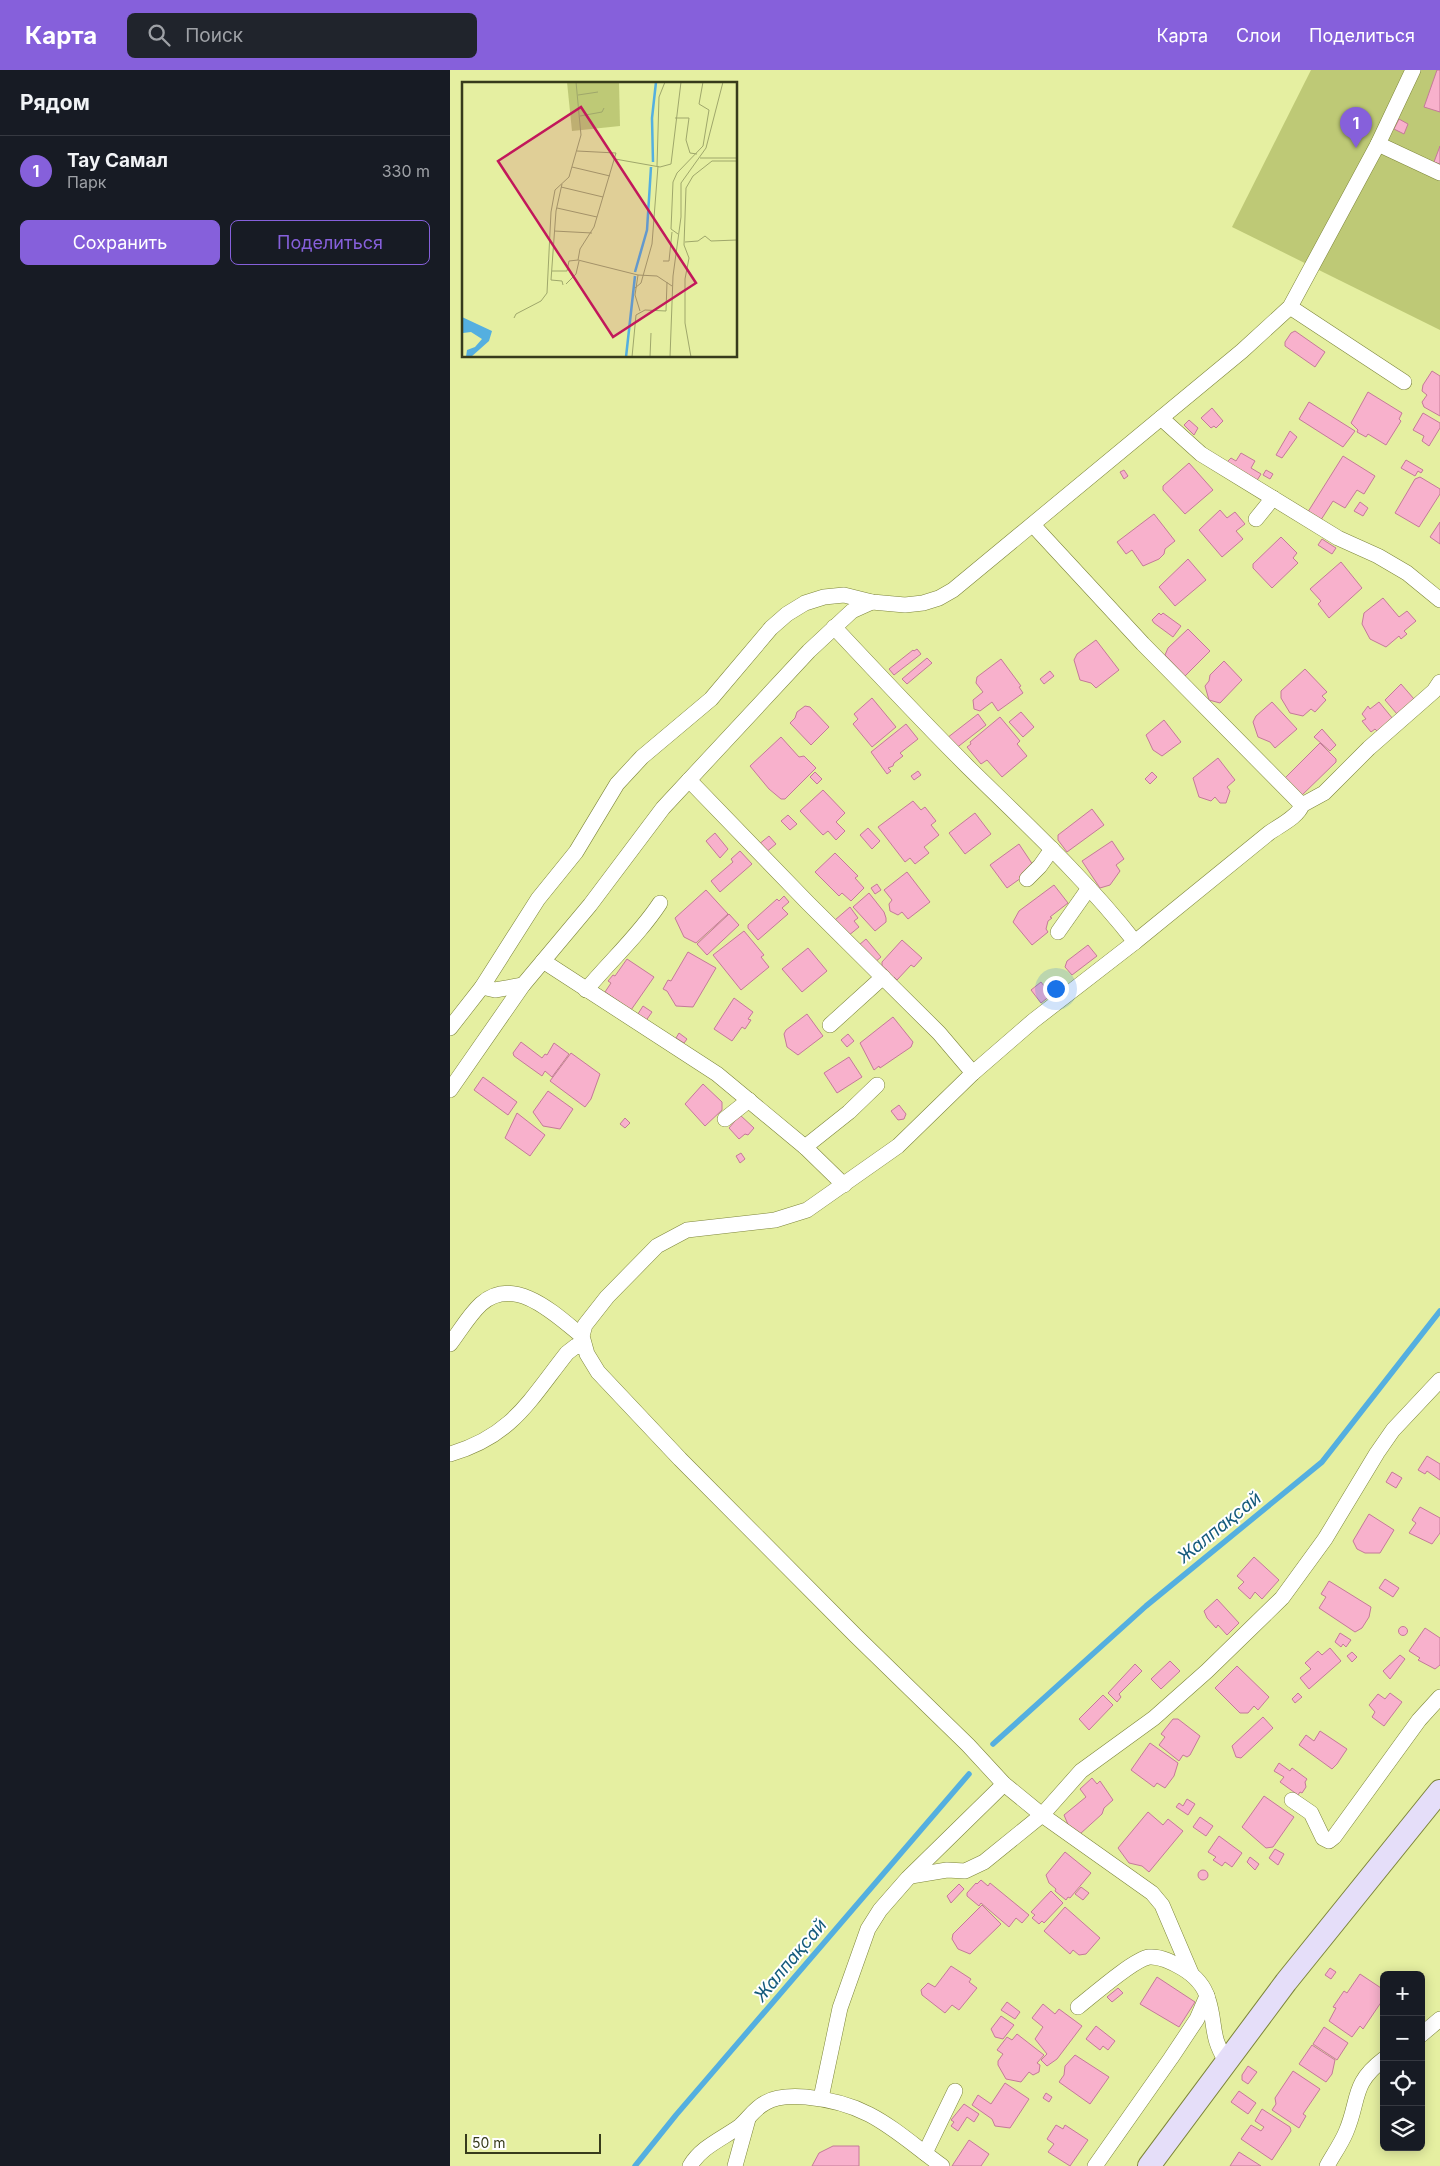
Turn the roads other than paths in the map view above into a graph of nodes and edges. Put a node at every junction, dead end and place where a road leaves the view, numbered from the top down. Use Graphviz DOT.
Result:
graph roads {
  1 [pos="1414,70"];
  2 [pos="1378,144"];
  3 [pos="1440,173"];
  4 [pos="1290,306"];
  5 [pos="1404,382"];
  6 [pos="1161,418"];
  7 [pos="1273,498"];
  8 [pos="1256,519"];
  9 [pos="1033,524"];
  10 [pos="1440,600"];
  11 [pos="872,602"];
  12 [pos="834,627"];
  13 [pos="1438,690"];
  14 [pos="689,780"];
  15 [pos="1302,804"];
  16 [pos="1052,849"];
  17 [pos="1026,879"];
  18 [pos="1089,888"];
  19 [pos="660,903"];
  20 [pos="1058,932"];
  21 [pos="1135,942"];
  22 [pos="542,961"];
  23 [pos="883,977"];
  24 [pos="523,985"];
  25 [pos="482,987"];
  26 [pos="586,990"];
  27 [pos="830,1025"];
  28 [pos="450,1028"];
  29 [pos="973,1073"];
  30 [pos="876,1085"];
  31 [pos="450,1090"];
  32 [pos="749,1100"];
  33 [pos="725,1119"];
  34 [pos="805,1147"];
  35 [pos="844,1185"];
  36 [pos="583,1342"];
  37 [pos="450,1344"];
  38 [pos="1440,1380"];
  39 [pos="450,1454"];
  40 [pos="1440,1697"];
  41 [pos="1004,1784"];
  42 [pos="1440,1790"];
  43 [pos="1292,1800"];
  44 [pos="1042,1815"];
  45 [pos="911,1876"];
  46 [pos="1191,1973"];
  47 [pos="1207,1996"];
  48 [pos="1078,2008"];
  49 [pos="1440,2019"];
  50 [pos="1425,2032"];
  51 [pos="1226,2060"];
  52 [pos="1381,2061"];
  53 [pos="955,2090"];
  54 [pos="821,2098"];
  55 [pos="748,2119"];
  56 [pos="925,2154"];
  57 [pos="739,2163"];
  58 [pos="690,2166"];
  59 [pos="942,2166"];
  60 [pos="1095,2166"];
  61 [pos="1149,2166"];
  62 [pos="1327,2166"];
  1 -- 2 [label="street"];
  2 -- 3 [label="street"];
  2 -- 4 [label="street"];
  4 -- 5 [label="street"];
  4 -- 6 [label="street"];
  6 -- 7 [label="street"];
  6 -- 9 [label="street"];
  7 -- 8 [label="street"];
  7 -- 10 [label="street"];
  9 -- 11 [label="street"];
  9 -- 15 [label="street"];
  11 -- 12 [label="street"];
  11 -- 25 [label="street"];
  12 -- 14 [label="street"];
  12 -- 16 [label="street"];
  13 -- 15 [label="street"];
  14 -- 22 [label="street"];
  14 -- 23 [label="street"];
  15 -- 21 [label="street"];
  16 -- 17 [label="street"];
  16 -- 18 [label="street"];
  18 -- 20 [label="street"];
  18 -- 21 [label="street"];
  19 -- 26 [label="street"];
  21 -- 29 [label="street"];
  22 -- 24 [label="street"];
  22 -- 26 [label="street"];
  23 -- 27 [label="street"];
  23 -- 29 [label="street"];
  24 -- 25 [label="street"];
  24 -- 31 [label="street"];
  25 -- 28 [label="street"];
  26 -- 32 [label="street"];
  29 -- 35 [label="street"];
  30 -- 34 [label="street"];
  32 -- 33 [label="street"];
  32 -- 34 [label="street"];
  34 -- 35 [label="street"];
  35 -- 36 [label="street"];
  36 -- 37 [label="street"];
  36 -- 39 [label="street"];
  36 -- 41 [label="street"];
  38 -- 44 [label="street"];
  40 -- 43 [label="street"];
  41 -- 44 [label="street"];
  41 -- 45 [label="street"];
  42 -- 51 [label="main road"];
  44 -- 45 [label="street"];
  44 -- 46 [label="street"];
  45 -- 54 [label="street"];
  46 -- 47 [label="street"];
  46 -- 48 [label="street"];
  47 -- 51 [label="street"];
  47 -- 60 [label="street"];
  49 -- 50 [label="street"];
  51 -- 61 [label="main road"];
  52 -- 62 [label="street"];
  53 -- 56 [label="street"];
  54 -- 55 [label="street"];
  54 -- 56 [label="street"];
  55 -- 57 [label="street"];
  55 -- 58 [label="street"];
  56 -- 59 [label="street"];
}
